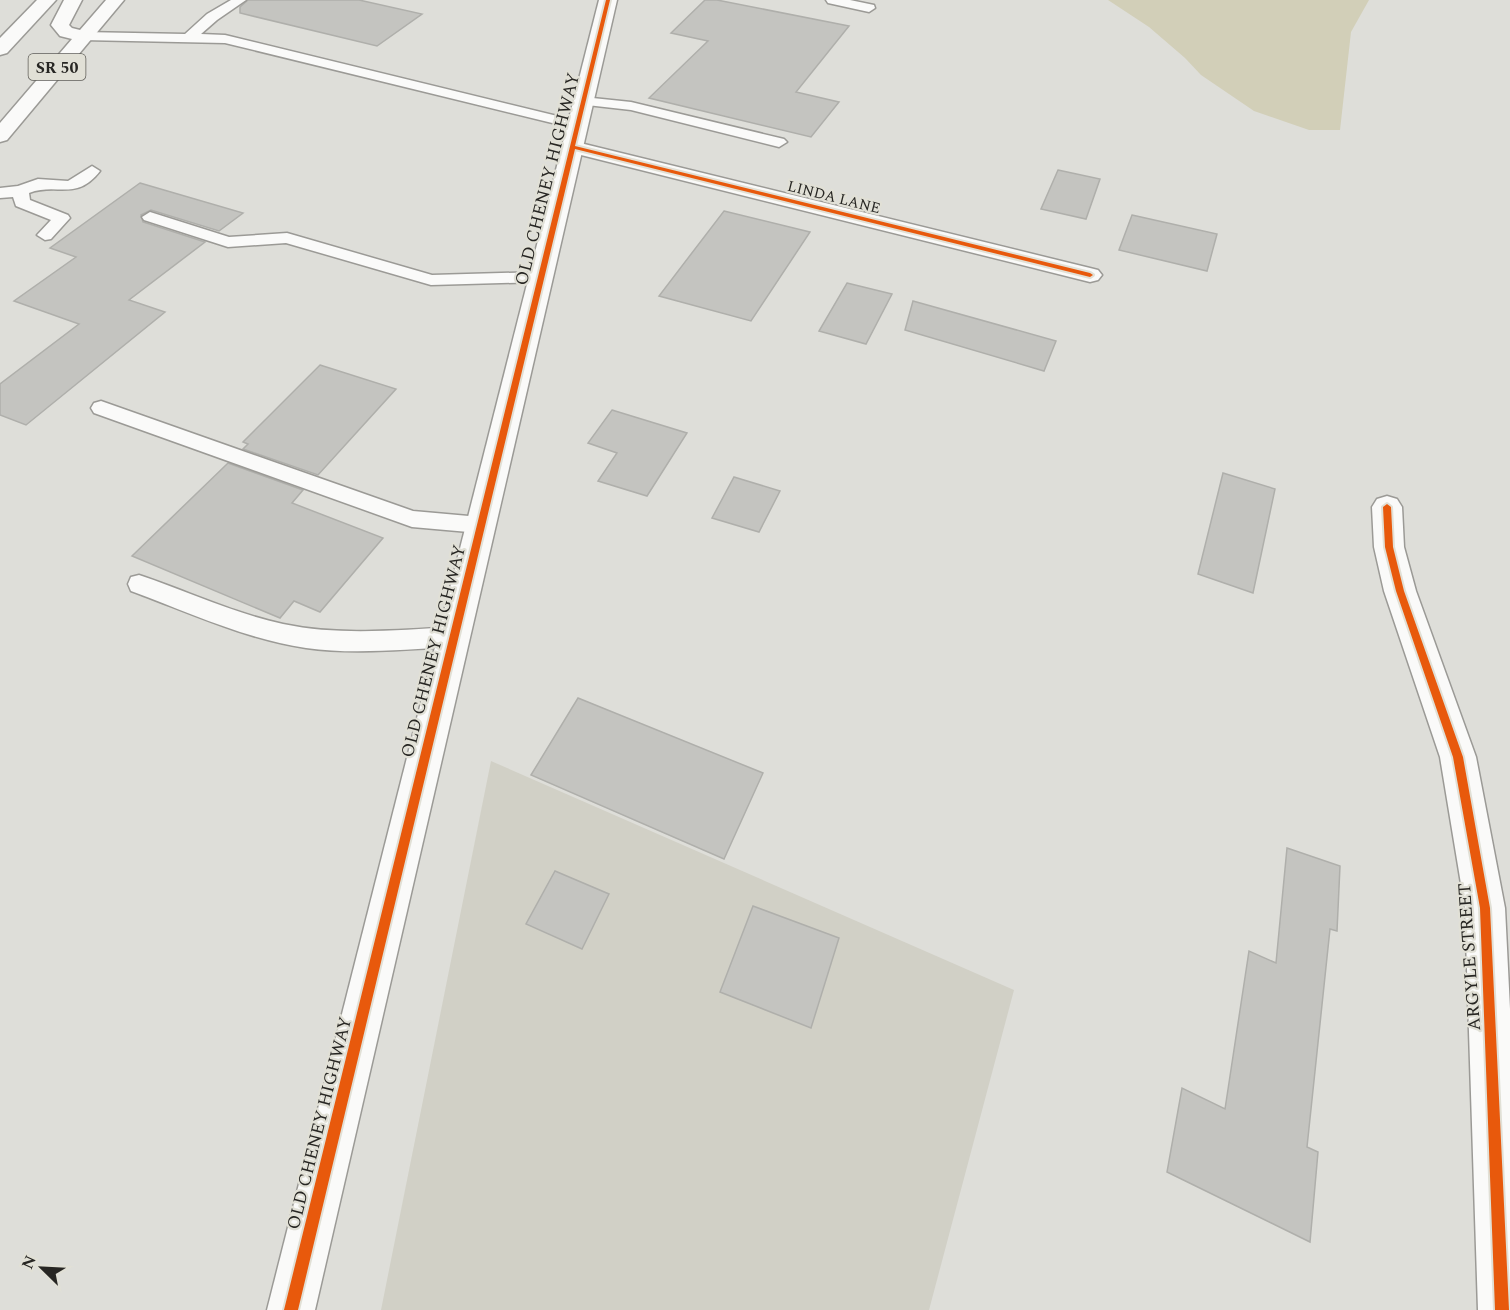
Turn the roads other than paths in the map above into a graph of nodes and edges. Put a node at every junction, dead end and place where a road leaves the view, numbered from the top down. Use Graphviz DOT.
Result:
graph roads {
  1 [pos="47,0"];
  2 [pos="73,0"];
  3 [pos="115,0"];
  4 [pos="240,0"];
  5 [pos="608,0"];
  6 [pos="832,0"];
  7 [pos="869,8"];
  8 [pos="82,36"];
  9 [pos="189,38"];
  10 [pos="0,49"];
  11 [pos="583,100"];
  12 [pos="577,125"];
  13 [pos="0,136"];
  14 [pos="779,142"];
  15 [pos="572,147"];
  16 [pos="92,171"];
  17 [pos="21,191"];
  18 [pos="0,193"];
  19 [pos="150,217"];
  20 [pos="45,236"];
  21 [pos="1090,275"];
  22 [pos="541,277"];
  23 [pos="100,408"];
  24 [pos="1387,507"];
  25 [pos="480,525"];
  26 [pos="140,584"];
  27 [pos="454,637"];
  28 [pos="1504,1205"];
  29 [pos="291,1310"];
  30 [pos="1502,1310"];
  1 -- 10 [label="main road, SR 50"];
  2 -- 8 [label="main road"];
  3 -- 8 [label="main road, SR 50"];
  4 -- 9 [label="lane"];
  5 -- 11 [label="main road, OLD CHENEY HIGHWAY"];
  6 -- 7 [label="lane"];
  8 -- 9 [label="lane"];
  8 -- 13 [label="main road, SR 50"];
  9 -- 12 [label="lane"];
  11 -- 12 [label="main road, OLD CHENEY HIGHWAY"];
  11 -- 14 [label="lane"];
  12 -- 15 [label="main road, OLD CHENEY HIGHWAY"];
  15 -- 21 [label="main road, LINDA LANE"];
  15 -- 22 [label="main road, OLD CHENEY HIGHWAY"];
  16 -- 17 [label="lane"];
  17 -- 18 [label="lane"];
  17 -- 20 [label="lane"];
  19 -- 22 [label="lane"];
  22 -- 25 [label="main road, OLD CHENEY HIGHWAY"];
  23 -- 25 [label="lane"];
  24 -- 28 [label="main road, ARGYLE STREET"];
  25 -- 27 [label="main road, OLD CHENEY HIGHWAY"];
  26 -- 27 [label="lane"];
  27 -- 29 [label="main road, OLD CHENEY HIGHWAY"];
  28 -- 30 [label="main road, ARGYLE STREET"];
}
